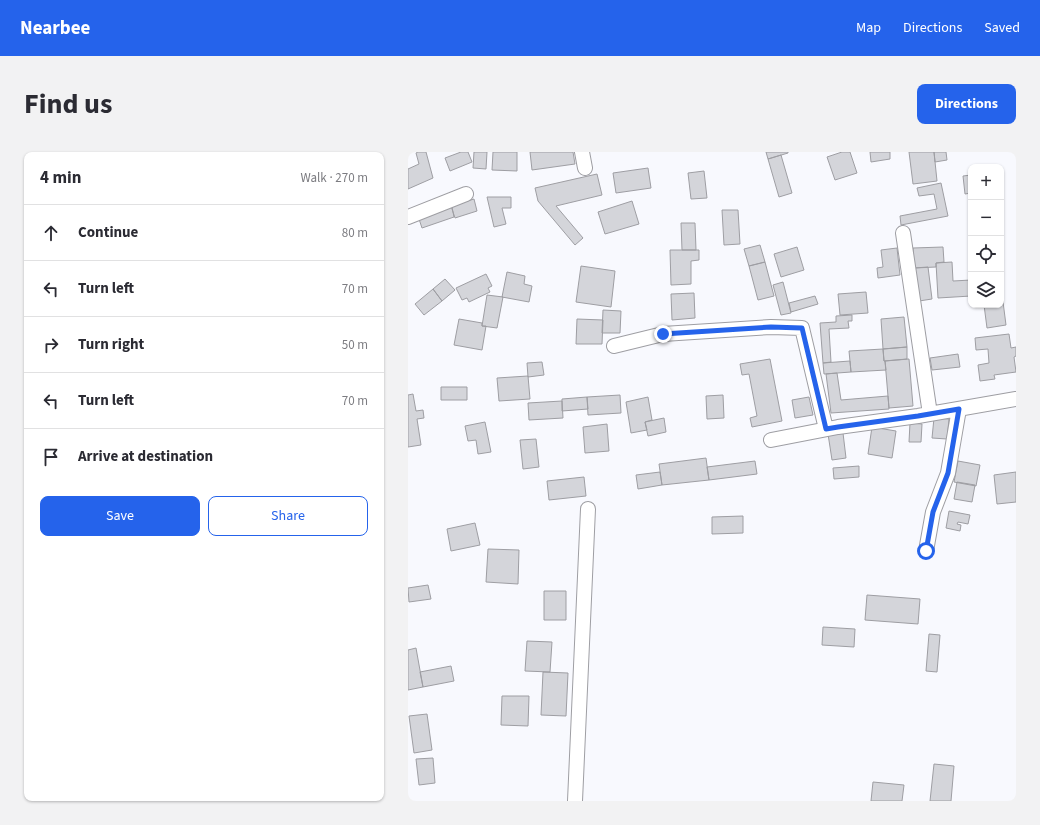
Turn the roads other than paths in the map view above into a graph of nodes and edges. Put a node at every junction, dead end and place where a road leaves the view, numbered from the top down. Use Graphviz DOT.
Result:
graph roads {
  1 [pos="582,152"];
  2 [pos="585,168"];
  3 [pos="466,194"];
  4 [pos="408,216"];
  5 [pos="903,233"];
  6 [pos="614,346"];
  7 [pos="1016,399"];
  8 [pos="959,409"];
  9 [pos="930,414"];
  10 [pos="826,429"];
  11 [pos="771,440"];
  12 [pos="588,509"];
  13 [pos="926,551"];
  14 [pos="574,801"];
  1 -- 2 [label="street"];
  3 -- 4 [label="street"];
  5 -- 9 [label="street"];
  6 -- 10 [label="street"];
  7 -- 8 [label="street"];
  8 -- 9 [label="street"];
  8 -- 13 [label="street"];
  9 -- 10 [label="street"];
  10 -- 11 [label="street"];
  12 -- 14 [label="street"];
}
